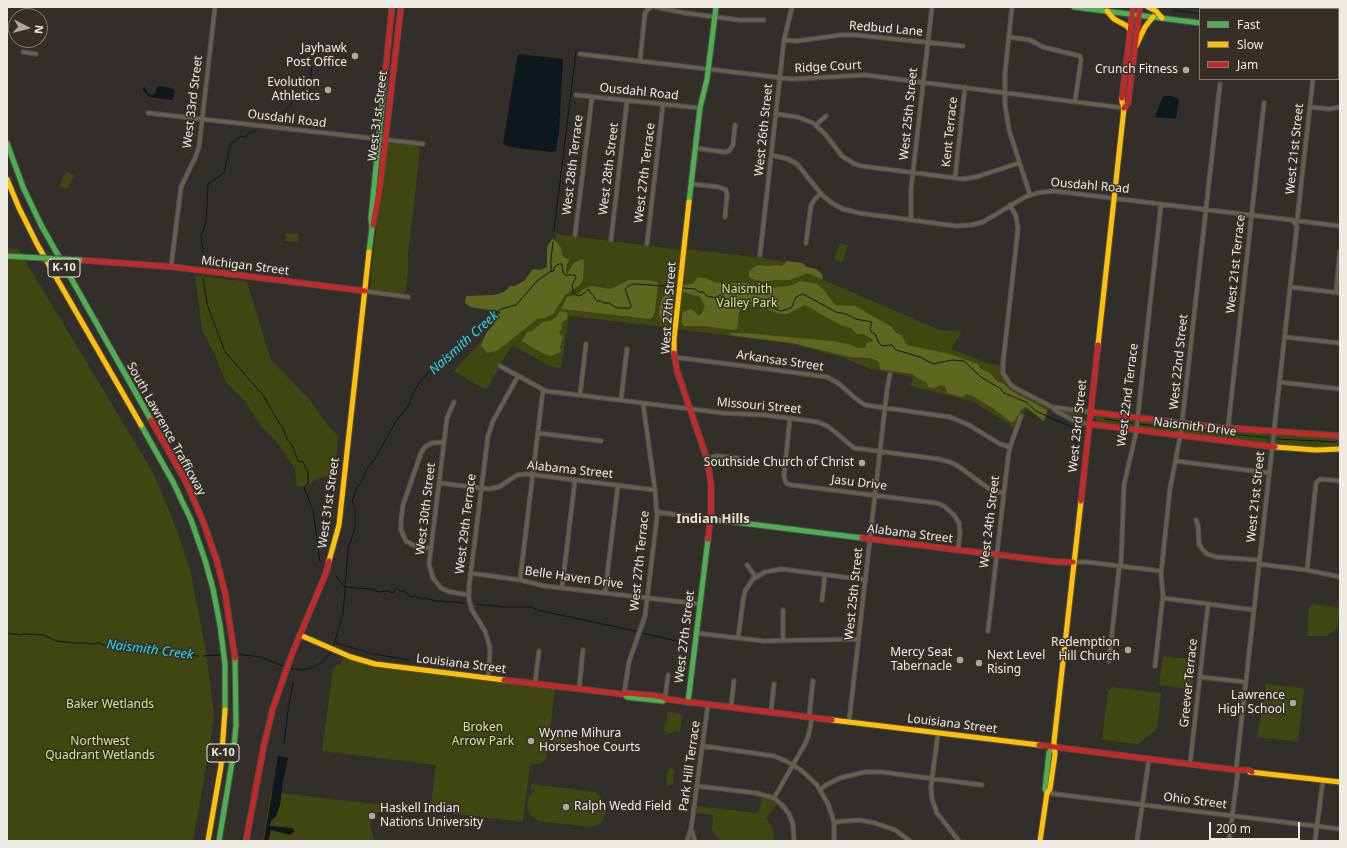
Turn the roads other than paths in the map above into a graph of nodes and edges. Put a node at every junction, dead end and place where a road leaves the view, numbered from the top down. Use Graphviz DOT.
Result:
graph roads {
  1 [pos="215,7"];
  2 [pos="392,7"];
  3 [pos="400,7"];
  4 [pos="656,7"];
  5 [pos="716,7"];
  6 [pos="792,7"];
  7 [pos="1012,7"];
  8 [pos="1074,7"];
  9 [pos="1133,7"];
  10 [pos="1140,7"];
  11 [pos="1148,7"];
  12 [pos="649,8"];
  13 [pos="931,8"];
  14 [pos="1107,11"];
  15 [pos="1132,14"];
  16 [pos="1140,15"];
  17 [pos="714,17"];
  18 [pos="1153,17"];
  19 [pos="1162,18"];
  20 [pos="764,20"];
  21 [pos="1199,23"];
  22 [pos="1130,30"];
  23 [pos="1009,37"];
  24 [pos="784,40"];
  25 [pos="927,42"];
  26 [pos="963,46"];
  27 [pos="1136,46"];
  28 [pos="23,52"];
  29 [pos="36,54"];
  30 [pos="580,54"];
  31 [pos="640,61"];
  32 [pos="709,69"];
  33 [pos="384,78"];
  34 [pos="780,78"];
  35 [pos="1313,80"];
  36 [pos="923,82"];
  37 [pos="1220,84"];
  38 [pos="965,87"];
  39 [pos="1004,93"];
  40 [pos="576,95"];
  41 [pos="592,97"];
  42 [pos="390,101"];
  43 [pos="627,101"];
  44 [pos="1075,102"];
  45 [pos="1264,103"];
  46 [pos="663,104"];
  47 [pos="1310,107"];
  48 [pos="1340,107"];
  49 [pos="700,108"];
  50 [pos="1124,108"];
  51 [pos="148,113"];
  52 [pos="776,114"];
  53 [pos="826,116"];
  54 [pos="202,119"];
  55 [pos="735,125"];
  56 [pos="816,126"];
  57 [pos="379,139"];
  58 [pos="385,140"];
  59 [pos="7,143"];
  60 [pos="423,144"];
  61 [pos="695,148"];
  62 [pos="771,155"];
  63 [pos="1019,162"];
  64 [pos="912,173"];
  65 [pos="955,178"];
  66 [pos="7,179"];
  67 [pos="691,184"];
  68 [pos="821,193"];
  69 [pos="1030,195"];
  70 [pos="1114,198"];
  71 [pos="1161,204"];
  72 [pos="1010,205"];
  73 [pos="1206,209"];
  74 [pos="1251,215"];
  75 [pos="725,217"];
  76 [pos="911,220"];
  77 [pos="1292,220"];
  78 [pos="1299,221"];
  79 [pos="1296,226"];
  80 [pos="1340,226"];
  81 [pos="372,228"];
  82 [pos="575,236"];
  83 [pos="611,240"];
  84 [pos="806,243"];
  85 [pos="647,244"];
  86 [pos="1340,251"];
  87 [pos="7,256"];
  88 [pos="760,256"];
  89 [pos="171,267"];
  90 [pos="1290,287"];
  91 [pos="365,291"];
  92 [pos="1338,293"];
  93 [pos="408,297"];
  94 [pos="1284,337"];
  95 [pos="1340,343"];
  96 [pos="586,344"];
  97 [pos="627,348"];
  98 [pos="674,358"];
  99 [pos="500,366"];
  100 [pos="890,374"];
  101 [pos="518,376"];
  102 [pos="1279,382"];
  103 [pos="1340,389"];
  104 [pos="543,390"];
  105 [pos="580,395"];
  106 [pos="621,400"];
  107 [pos="454,402"];
  108 [pos="643,403"];
  109 [pos="1052,407"];
  110 [pos="885,408"];
  111 [pos="690,409"];
  112 [pos="1090,412"];
  113 [pos="1021,416"];
  114 [pos="1137,417"];
  115 [pos="790,418"];
  116 [pos="1182,423"];
  117 [pos="1088,424"];
  118 [pos="1228,428"];
  119 [pos="1136,430"];
  120 [pos="1274,431"];
  121 [pos="538,433"];
  122 [pos="1181,435"];
  123 [pos="1340,436"];
  124 [pos="601,441"];
  125 [pos="444,442"];
  126 [pos="1272,446"];
  127 [pos="1010,447"];
  128 [pos="1340,449"];
  129 [pos="880,452"];
  130 [pos="707,458"];
  131 [pos="738,458"];
  132 [pos="1176,461"];
  133 [pos="1269,473"];
  134 [pos="533,474"];
  135 [pos="576,480"];
  136 [pos="1340,481"];
  137 [pos="439,483"];
  138 [pos="618,485"];
  139 [pos="481,488"];
  140 [pos="655,490"];
  141 [pos="1004,493"];
  142 [pos="875,496"];
  143 [pos="657,512"];
  144 [pos="710,519"];
  145 [pos="1196,520"];
  146 [pos="870,539"];
  147 [pos="431,548"];
  148 [pos="958,550"];
  149 [pos="996,554"];
  150 [pos="1073,562"];
  151 [pos="1259,562"];
  152 [pos="747,565"];
  153 [pos="1120,566"];
  154 [pos="1307,570"];
  155 [pos="1162,571"];
  156 [pos="470,573"];
  157 [pos="825,575"];
  158 [pos="756,577"];
  159 [pos="1340,577"];
  160 [pos="520,580"];
  161 [pos="866,580"];
  162 [pos="562,588"];
  163 [pos="605,593"];
  164 [pos="469,595"];
  165 [pos="648,598"];
  166 [pos="1163,598"];
  167 [pos="822,600"];
  168 [pos="699,604"];
  169 [pos="1208,604"];
  170 [pos="782,610"];
  171 [pos="1254,610"];
  172 [pos="988,631"];
  173 [pos="696,633"];
  174 [pos="300,635"];
  175 [pos="738,638"];
  176 [pos="859,639"];
  177 [pos="783,641"];
  178 [pos="584,650"];
  179 [pos="539,651"];
  180 [pos="1109,661"];
  181 [pos="1155,666"];
  182 [pos="668,676"];
  183 [pos="1200,677"];
  184 [pos="488,678"];
  185 [pos="734,680"];
  186 [pos="813,681"];
  187 [pos="1246,682"];
  188 [pos="535,683"];
  189 [pos="774,684"];
  190 [pos="579,689"];
  191 [pos="624,694"];
  192 [pos="665,699"];
  193 [pos="688,702"];
  194 [pos="708,704"];
  195 [pos="731,707"];
  196 [pos="770,712"];
  197 [pos="811,717"];
  198 [pos="850,722"];
  199 [pos="938,733"];
  200 [pos="702,746"];
  201 [pos="1053,747"];
  202 [pos="1149,759"];
  203 [pos="793,764"];
  204 [pos="1190,764"];
  205 [pos="1237,770"];
  206 [pos="932,779"];
  207 [pos="1322,780"];
  208 [pos="1340,782"];
  209 [pos="982,785"];
  210 [pos="697,786"];
  211 [pos="820,790"];
  212 [pos="1047,793"];
  213 [pos="774,798"];
  214 [pos="1142,804"];
  215 [pos="1232,816"];
  216 [pos="834,822"];
  217 [pos="1317,826"];
  218 [pos="691,829"];
  219 [pos="1340,829"];
  220 [pos="208,841"];
  221 [pos="219,841"];
  222 [pos="246,841"];
  223 [pos="687,841"];
  224 [pos="695,841"];
  225 [pos="794,841"];
  226 [pos="834,841"];
  227 [pos="910,841"];
  228 [pos="959,841"];
  229 [pos="1040,841"];
  230 [pos="1137,841"];
  231 [pos="1229,841"];
  232 [pos="1315,841"];
  1 -- 54 [label="street, West 33rd Street"];
  2 -- 33 [label="main road, West 31st Street"];
  3 -- 42 [label="main road, West 31st Street"];
  4 -- 17 [label="street"];
  5 -- 17 [label="main road, West 27th Street"];
  6 -- 24 [label="street, West 26th Street"];
  7 -- 23 [label="street"];
  8 -- 14 [label="main road"];
  9 -- 15 [label="main road, West 23rd Street"];
  10 -- 16 [label="main road, West 23rd Street"];
  11 -- 19 [label="main road"];
  12 -- 31 [label="street"];
  13 -- 25 [label="street, West 25th Street"];
  14 -- 15 [label="main road"];
  14 -- 22 [label="main road"];
  15 -- 16 [label="main road"];
  15 -- 22 [label="main road, West 23rd Street"];
  16 -- 18 [label="main road"];
  16 -- 27 [label="main road, West 23rd Street"];
  17 -- 20 [label="street"];
  17 -- 32 [label="main road, West 27th Street"];
  18 -- 19 [label="main road"];
  18 -- 27 [label="main road"];
  19 -- 21 [label="main road"];
  22 -- 50 [label="main road, West 23rd Street"];
  23 -- 39 [label="street"];
  23 -- 44 [label="street"];
  24 -- 25 [label="street, Redbud Lane"];
  24 -- 34 [label="street, West 26th Street"];
  25 -- 26 [label="street, Redbud Lane"];
  25 -- 36 [label="street, West 25th Street"];
  27 -- 50 [label="main road, West 23rd Street"];
  28 -- 29 [label="street"];
  30 -- 31 [label="street, Ridge Court"];
  31 -- 32 [label="street, Ridge Court"];
  32 -- 34 [label="street, Ridge Court"];
  32 -- 49 [label="main road, West 27th Street"];
  33 -- 42 [label="main road"];
  33 -- 57 [label="main road, West 31st Street"];
  34 -- 36 [label="street, Ridge Court"];
  34 -- 52 [label="street, West 26th Street"];
  35 -- 47 [label="street, West 21st Street"];
  36 -- 38 [label="street, Ridge Court"];
  36 -- 64 [label="street, West 25th Street"];
  37 -- 73 [label="street, West 22nd Street"];
  38 -- 39 [label="street, Ridge Court"];
  38 -- 65 [label="street, Kent Terrace"];
  39 -- 44 [label="street, Ridge Court"];
  39 -- 63 [label="street"];
  40 -- 41 [label="street, Ousdahl Road"];
  41 -- 43 [label="street, Ousdahl Road"];
  41 -- 82 [label="street, West 28th Terrace"];
  42 -- 58 [label="main road, West 31st Street"];
  43 -- 46 [label="street, Ousdahl Road"];
  43 -- 83 [label="street, West 28th Street"];
  44 -- 50 [label="street, Ridge Court"];
  45 -- 74 [label="street, West 21st Terrace"];
  46 -- 49 [label="street, Ousdahl Road"];
  46 -- 85 [label="street, West 27th Terrace"];
  47 -- 48 [label="street"];
  47 -- 78 [label="street, West 21st Street"];
  49 -- 61 [label="main road, West 27th Street"];
  50 -- 70 [label="main road, West 23rd Street"];
  51 -- 54 [label="street, Ousdahl Road"];
  52 -- 56 [label="street"];
  52 -- 62 [label="street, West 26th Street"];
  53 -- 56 [label="street"];
  54 -- 57 [label="street, Ousdahl Road"];
  54 -- 89 [label="street, West 33rd Street"];
  55 -- 61 [label="street"];
  56 -- 64 [label="street"];
  57 -- 58 [label="street, Ousdahl Road"];
  57 -- 81 [label="main road, West 31st Street"];
  58 -- 60 [label="street, Ousdahl Road"];
  58 -- 81 [label="main road, West 31st Street"];
  59 -- 221 [label="main road, South Lawrence Trafficway / K-10"];
  61 -- 67 [label="main road, West 27th Street"];
  62 -- 68 [label="street, Ousdahl Road"];
  62 -- 88 [label="street, West 26th Street"];
  63 -- 65 [label="street"];
  63 -- 69 [label="street"];
  64 -- 65 [label="street"];
  64 -- 76 [label="street, West 25th Street"];
  66 -- 220 [label="main road, South Lawrence Trafficway / K-10"];
  67 -- 75 [label="street"];
  67 -- 98 [label="main road, West 27th Street"];
  68 -- 76 [label="street, Ousdahl Road"];
  68 -- 84 [label="street"];
  69 -- 70 [label="street, Ousdahl Road"];
  69 -- 72 [label="street, Ousdahl Road"];
  70 -- 71 [label="street, Ousdahl Road"];
  70 -- 112 [label="main road, West 23rd Street"];
  71 -- 73 [label="street, Ousdahl Road"];
  71 -- 114 [label="street, West 22nd Terrace"];
  72 -- 76 [label="street, Ousdahl Road"];
  72 -- 109 [label="street, Naismith Drive"];
  73 -- 74 [label="street, Ousdahl Road"];
  73 -- 116 [label="street, West 22nd Street"];
  74 -- 77 [label="street, Ousdahl Road"];
  74 -- 118 [label="street, West 21st Terrace"];
  77 -- 78 [label="street, Ousdahl Road"];
  77 -- 79 [label="street"];
  78 -- 79 [label="street"];
  78 -- 80 [label="street, Ousdahl Road"];
  79 -- 90 [label="street, West 21st Street"];
  81 -- 91 [label="main road, West 31st Street"];
  86 -- 92 [label="street"];
  87 -- 89 [label="main road, Michigan Street, bridge"];
  89 -- 91 [label="main road, Michigan Street"];
  90 -- 92 [label="street"];
  90 -- 94 [label="street, West 21st Street"];
  91 -- 93 [label="street, Michigan Street"];
  91 -- 174 [label="main road, West 31st Street"];
  94 -- 95 [label="street"];
  94 -- 102 [label="street, West 21st Street"];
  96 -- 105 [label="street"];
  97 -- 106 [label="street"];
  98 -- 110 [label="street, Arkansas Street"];
  98 -- 111 [label="main road, West 27th Street"];
  99 -- 101 [label="street, Missouri Street"];
  100 -- 110 [label="street, West 25th Street"];
  101 -- 104 [label="street, Missouri Street"];
  101 -- 139 [label="street, West 29th Terrace"];
  102 -- 103 [label="street"];
  102 -- 120 [label="street, West 21st Street"];
  104 -- 105 [label="street, Missouri Street"];
  104 -- 121 [label="street"];
  105 -- 106 [label="street, Missouri Street"];
  106 -- 108 [label="street, Missouri Street"];
  107 -- 125 [label="street, West 30th Street"];
  108 -- 111 [label="street, Missouri Street"];
  108 -- 140 [label="street, West 27th Terrace"];
  109 -- 112 [label="street, Naismith Drive"];
  109 -- 117 [label="street, Naismith Drive"];
  110 -- 127 [label="street, Arkansas Street"];
  110 -- 129 [label="street, West 25th Street"];
  111 -- 115 [label="street, Missouri Street"];
  111 -- 130 [label="main road, West 27th Street"];
  112 -- 114 [label="main road, Naismith Drive"];
  112 -- 117 [label="main road, West 23rd Street"];
  113 -- 127 [label="street, West 24th Street"];
  114 -- 116 [label="main road, Naismith Drive"];
  114 -- 119 [label="street, West 22nd Terrace"];
  115 -- 129 [label="street, Missouri Street"];
  115 -- 142 [label="street, Jasu Drive"];
  116 -- 118 [label="main road, Naismith Drive"];
  116 -- 122 [label="street, West 22nd Street"];
  117 -- 119 [label="main road, Naismith Drive"];
  117 -- 150 [label="main road, West 23rd Street"];
  118 -- 120 [label="main road, Naismith Drive"];
  119 -- 122 [label="main road, Naismith Drive"];
  119 -- 153 [label="street, West 22nd Terrace"];
  120 -- 123 [label="main road, Naismith Drive"];
  120 -- 126 [label="street, West 21st Street"];
  121 -- 124 [label="street"];
  121 -- 134 [label="street"];
  122 -- 126 [label="main road, Naismith Drive"];
  122 -- 132 [label="street, West 22nd Street"];
  125 -- 137 [label="street, West 30th Street"];
  125 -- 147 [label="street"];
  126 -- 128 [label="main road, Naismith Drive"];
  126 -- 133 [label="street, West 21st Street"];
  127 -- 141 [label="street, West 24th Street"];
  129 -- 141 [label="street, Missouri Street"];
  129 -- 142 [label="street, West 25th Street"];
  130 -- 131 [label="street"];
  130 -- 144 [label="main road, West 27th Street"];
  132 -- 133 [label="street"];
  132 -- 155 [label="street, West 22nd Street"];
  133 -- 151 [label="street, West 21st Street"];
  134 -- 135 [label="street, Alabama Street"];
  134 -- 139 [label="street, Alabama Street"];
  134 -- 160 [label="street"];
  135 -- 138 [label="street, Alabama Street"];
  135 -- 162 [label="street"];
  136 -- 154 [label="street"];
  137 -- 139 [label="street, Alabama Street"];
  137 -- 147 [label="street, West 30th Street"];
  138 -- 140 [label="street, Alabama Street"];
  138 -- 163 [label="street"];
  139 -- 156 [label="street, West 29th Terrace"];
  140 -- 143 [label="street, West 27th Terrace"];
  141 -- 149 [label="street, West 24th Street"];
  142 -- 146 [label="street, West 25th Street"];
  142 -- 148 [label="street, Jasu Drive"];
  143 -- 144 [label="street, Alabama Street"];
  143 -- 165 [label="street, West 27th Terrace"];
  144 -- 146 [label="main road, Alabama Street"];
  144 -- 168 [label="main road, West 27th Street"];
  145 -- 151 [label="street"];
  146 -- 148 [label="main road, Alabama Street"];
  146 -- 161 [label="street, West 25th Street"];
  147 -- 164 [label="street, West 30th Street"];
  148 -- 149 [label="main road, Alabama Street"];
  149 -- 150 [label="main road, Alabama Street"];
  149 -- 172 [label="street, West 24th Street"];
  150 -- 153 [label="street, Alabama Street"];
  150 -- 201 [label="main road, West 23rd Street"];
  151 -- 154 [label="street"];
  151 -- 171 [label="street, West 21st Street"];
  152 -- 158 [label="street"];
  153 -- 155 [label="street, Alabama Street"];
  153 -- 180 [label="street, West 22nd Terrace"];
  154 -- 159 [label="street"];
  155 -- 166 [label="street, West 22nd Street"];
  156 -- 160 [label="street, Belle Haven Drive"];
  156 -- 164 [label="street, West 29th Terrace"];
  157 -- 158 [label="street"];
  157 -- 161 [label="street"];
  157 -- 167 [label="street"];
  158 -- 175 [label="street"];
  160 -- 162 [label="street, Belle Haven Drive"];
  161 -- 176 [label="street, West 25th Street"];
  162 -- 163 [label="street, Belle Haven Drive"];
  163 -- 165 [label="street, Belle Haven Drive"];
  164 -- 184 [label="street, West 29th Terrace"];
  165 -- 168 [label="street, Belle Haven Drive"];
  165 -- 191 [label="street, West 27th Terrace"];
  166 -- 169 [label="street"];
  166 -- 181 [label="street, West 22nd Street"];
  168 -- 173 [label="main road, West 27th Street"];
  169 -- 171 [label="street"];
  169 -- 183 [label="street, Greever Terrace"];
  170 -- 177 [label="street"];
  171 -- 187 [label="street, West 21st Street"];
  173 -- 175 [label="street"];
  173 -- 193 [label="main road, West 27th Street"];
  174 -- 184 [label="main road, Louisiana Street"];
  174 -- 222 [label="main road, West 31st Street"];
  175 -- 177 [label="street"];
  176 -- 177 [label="street"];
  176 -- 198 [label="street, West 25th Street"];
  178 -- 190 [label="street"];
  179 -- 188 [label="street"];
  182 -- 192 [label="street"];
  183 -- 187 [label="street"];
  183 -- 204 [label="street, Greever Terrace"];
  184 -- 188 [label="main road, Louisiana Street"];
  185 -- 195 [label="street"];
  186 -- 197 [label="street"];
  187 -- 205 [label="street, West 21st Street"];
  188 -- 190 [label="main road, Louisiana Street"];
  189 -- 196 [label="street"];
  190 -- 191 [label="main road, Louisiana Street"];
  191 -- 192 [label="main road, Louisiana Street"];
  192 -- 193 [label="main road, Louisiana Street"];
  193 -- 194 [label="main road, Louisiana Street"];
  194 -- 195 [label="main road, Louisiana Street"];
  194 -- 200 [label="street, Park Hill Terrace"];
  195 -- 196 [label="main road, Louisiana Street"];
  196 -- 197 [label="main road, Louisiana Street"];
  197 -- 198 [label="main road, Louisiana Street"];
  197 -- 203 [label="street"];
  198 -- 199 [label="main road, Louisiana Street"];
  199 -- 201 [label="main road, Louisiana Street"];
  199 -- 206 [label="street"];
  200 -- 203 [label="street"];
  200 -- 210 [label="street, Park Hill Terrace"];
  201 -- 202 [label="main road, Louisiana Street"];
  201 -- 212 [label="main road, West 23rd Street"];
  202 -- 204 [label="main road, Louisiana Street"];
  202 -- 214 [label="street"];
  203 -- 211 [label="street"];
  203 -- 213 [label="street"];
  204 -- 205 [label="main road, Louisiana Street"];
  205 -- 207 [label="main road, Louisiana Street"];
  205 -- 215 [label="street, West 21st Street"];
  206 -- 209 [label="street"];
  206 -- 211 [label="street"];
  206 -- 228 [label="street"];
  207 -- 208 [label="main road, Louisiana Street"];
  207 -- 217 [label="street"];
  210 -- 213 [label="street"];
  210 -- 218 [label="street, Park Hill Terrace"];
  211 -- 216 [label="street"];
  212 -- 214 [label="street, Ohio Street"];
  212 -- 229 [label="main road, West 23rd Street"];
  213 -- 225 [label="street"];
  214 -- 215 [label="street, Ohio Street"];
  214 -- 230 [label="street"];
  215 -- 217 [label="street, Ohio Street"];
  215 -- 231 [label="street, West 21st Street"];
  216 -- 226 [label="street"];
  216 -- 227 [label="street"];
  217 -- 219 [label="street, Ohio Street"];
  217 -- 232 [label="street"];
  218 -- 223 [label="street, Park Hill Terrace"];
  218 -- 224 [label="street, Park Hill Terrace"];
}
